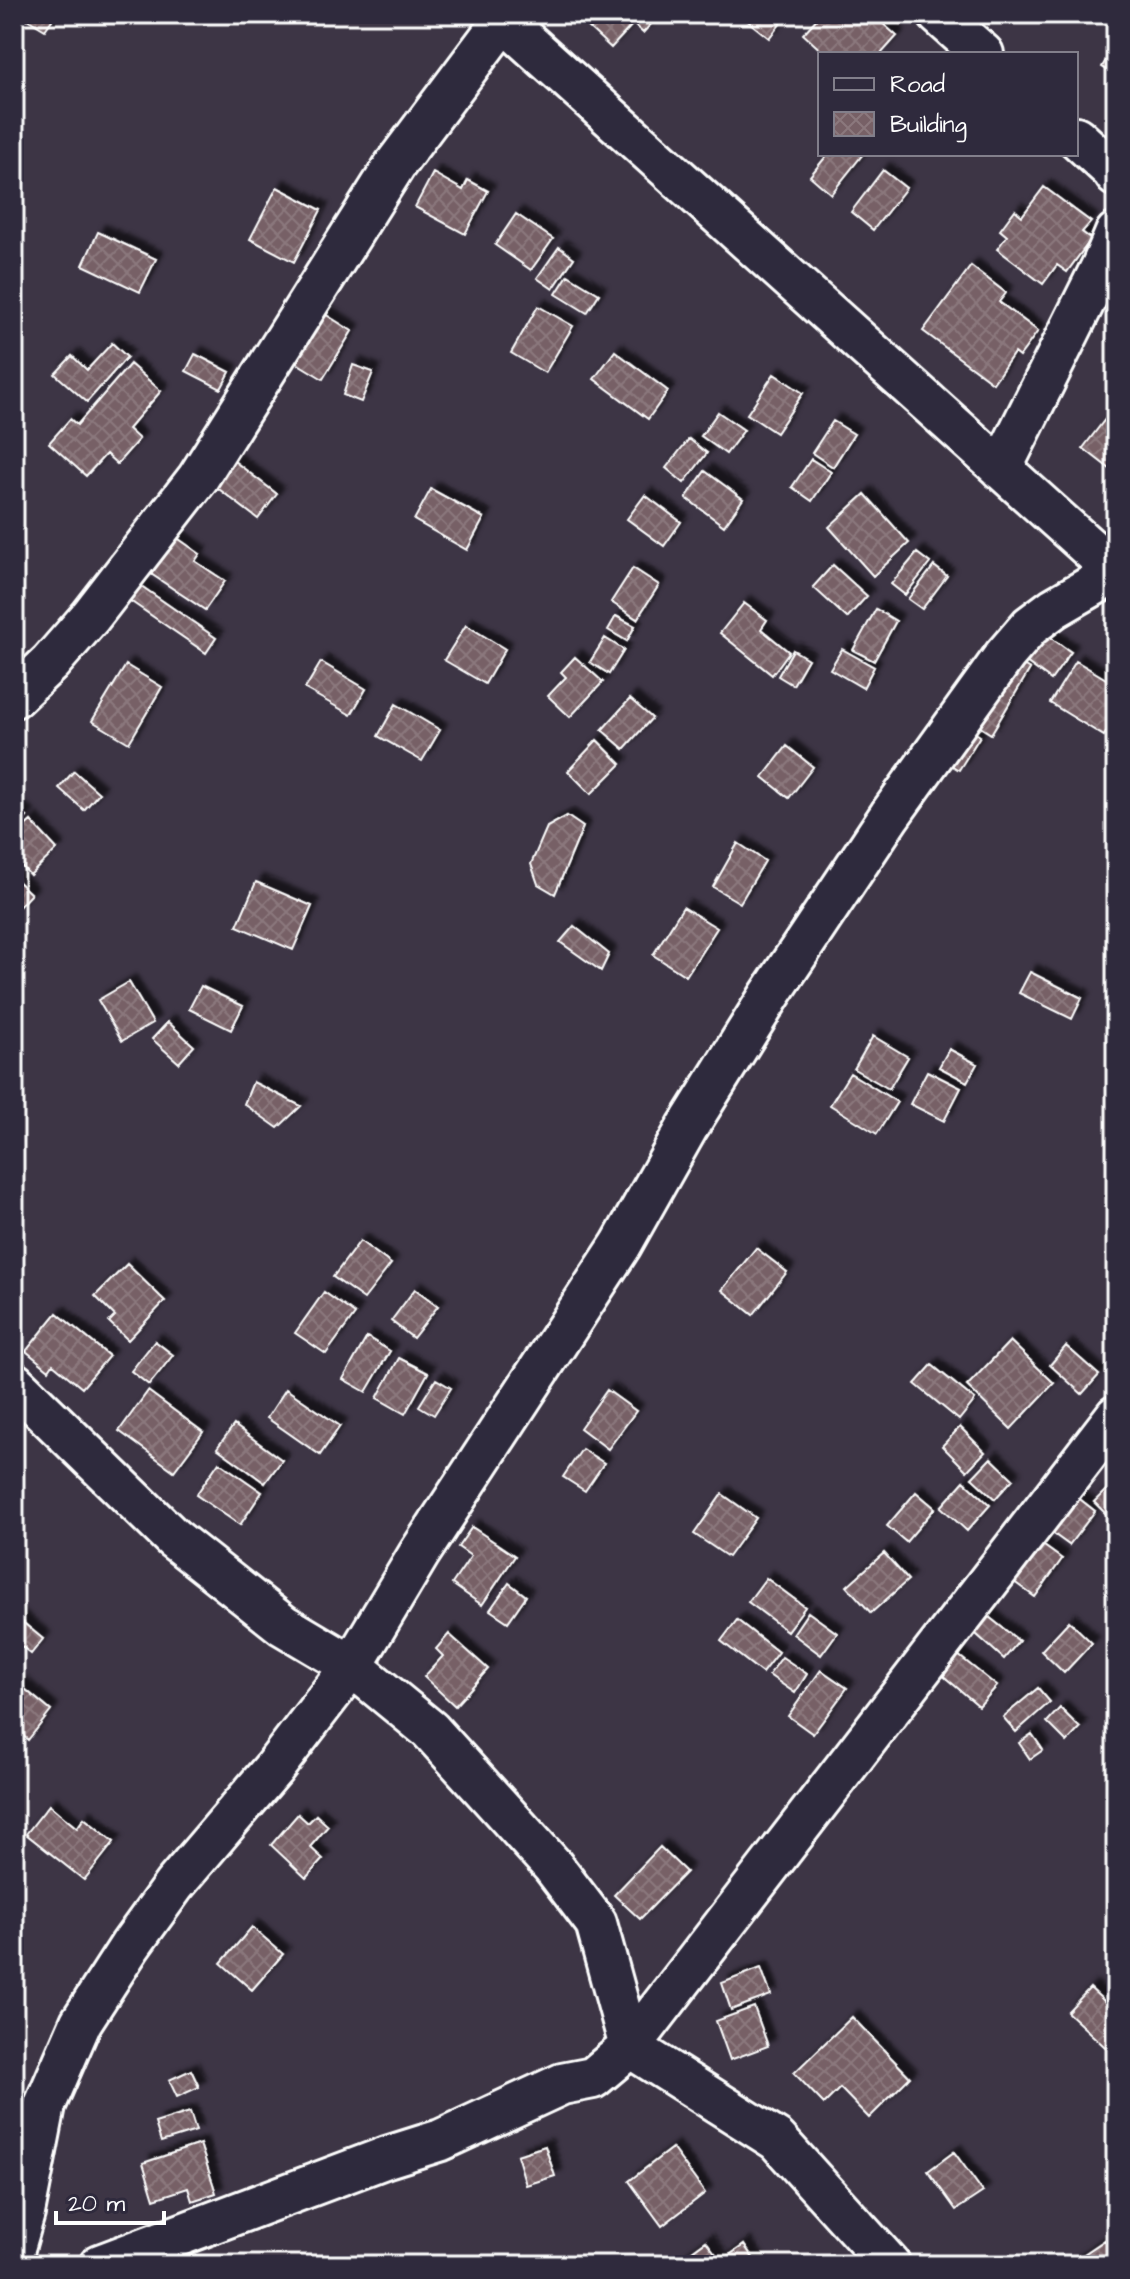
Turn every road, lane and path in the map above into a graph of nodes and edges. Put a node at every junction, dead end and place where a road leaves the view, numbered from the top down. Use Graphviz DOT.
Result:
graph roads {
  1 [pos="938,14"];
  2 [pos="502,16"];
  3 [pos="981,52"];
  4 [pos="1078,139"];
  5 [pos="1116,176"];
  6 [pos="1116,233"];
  7 [pos="1001,469"];
  8 [pos="1116,572"];
  9 [pos="14,697"];
  10 [pos="14,1383"];
  11 [pos="1116,1416"];
  12 [pos="352,1666"];
  13 [pos="630,2047"];
  14 [pos="14,2248"];
  15 [pos="100,2265"];
  16 [pos="890,2265"];
  1 -- 3 [label="street"];
  2 -- 7 [label="street"];
  2 -- 9 [label="street"];
  4 -- 5 [label="street"];
  6 -- 7 [label="street"];
  7 -- 8 [label="street"];
  8 -- 12 [label="street"];
  10 -- 12 [label="street"];
  11 -- 13 [label="street"];
  12 -- 13 [label="street"];
  12 -- 14 [label="street"];
  13 -- 15 [label="street"];
  13 -- 16 [label="street"];
}
